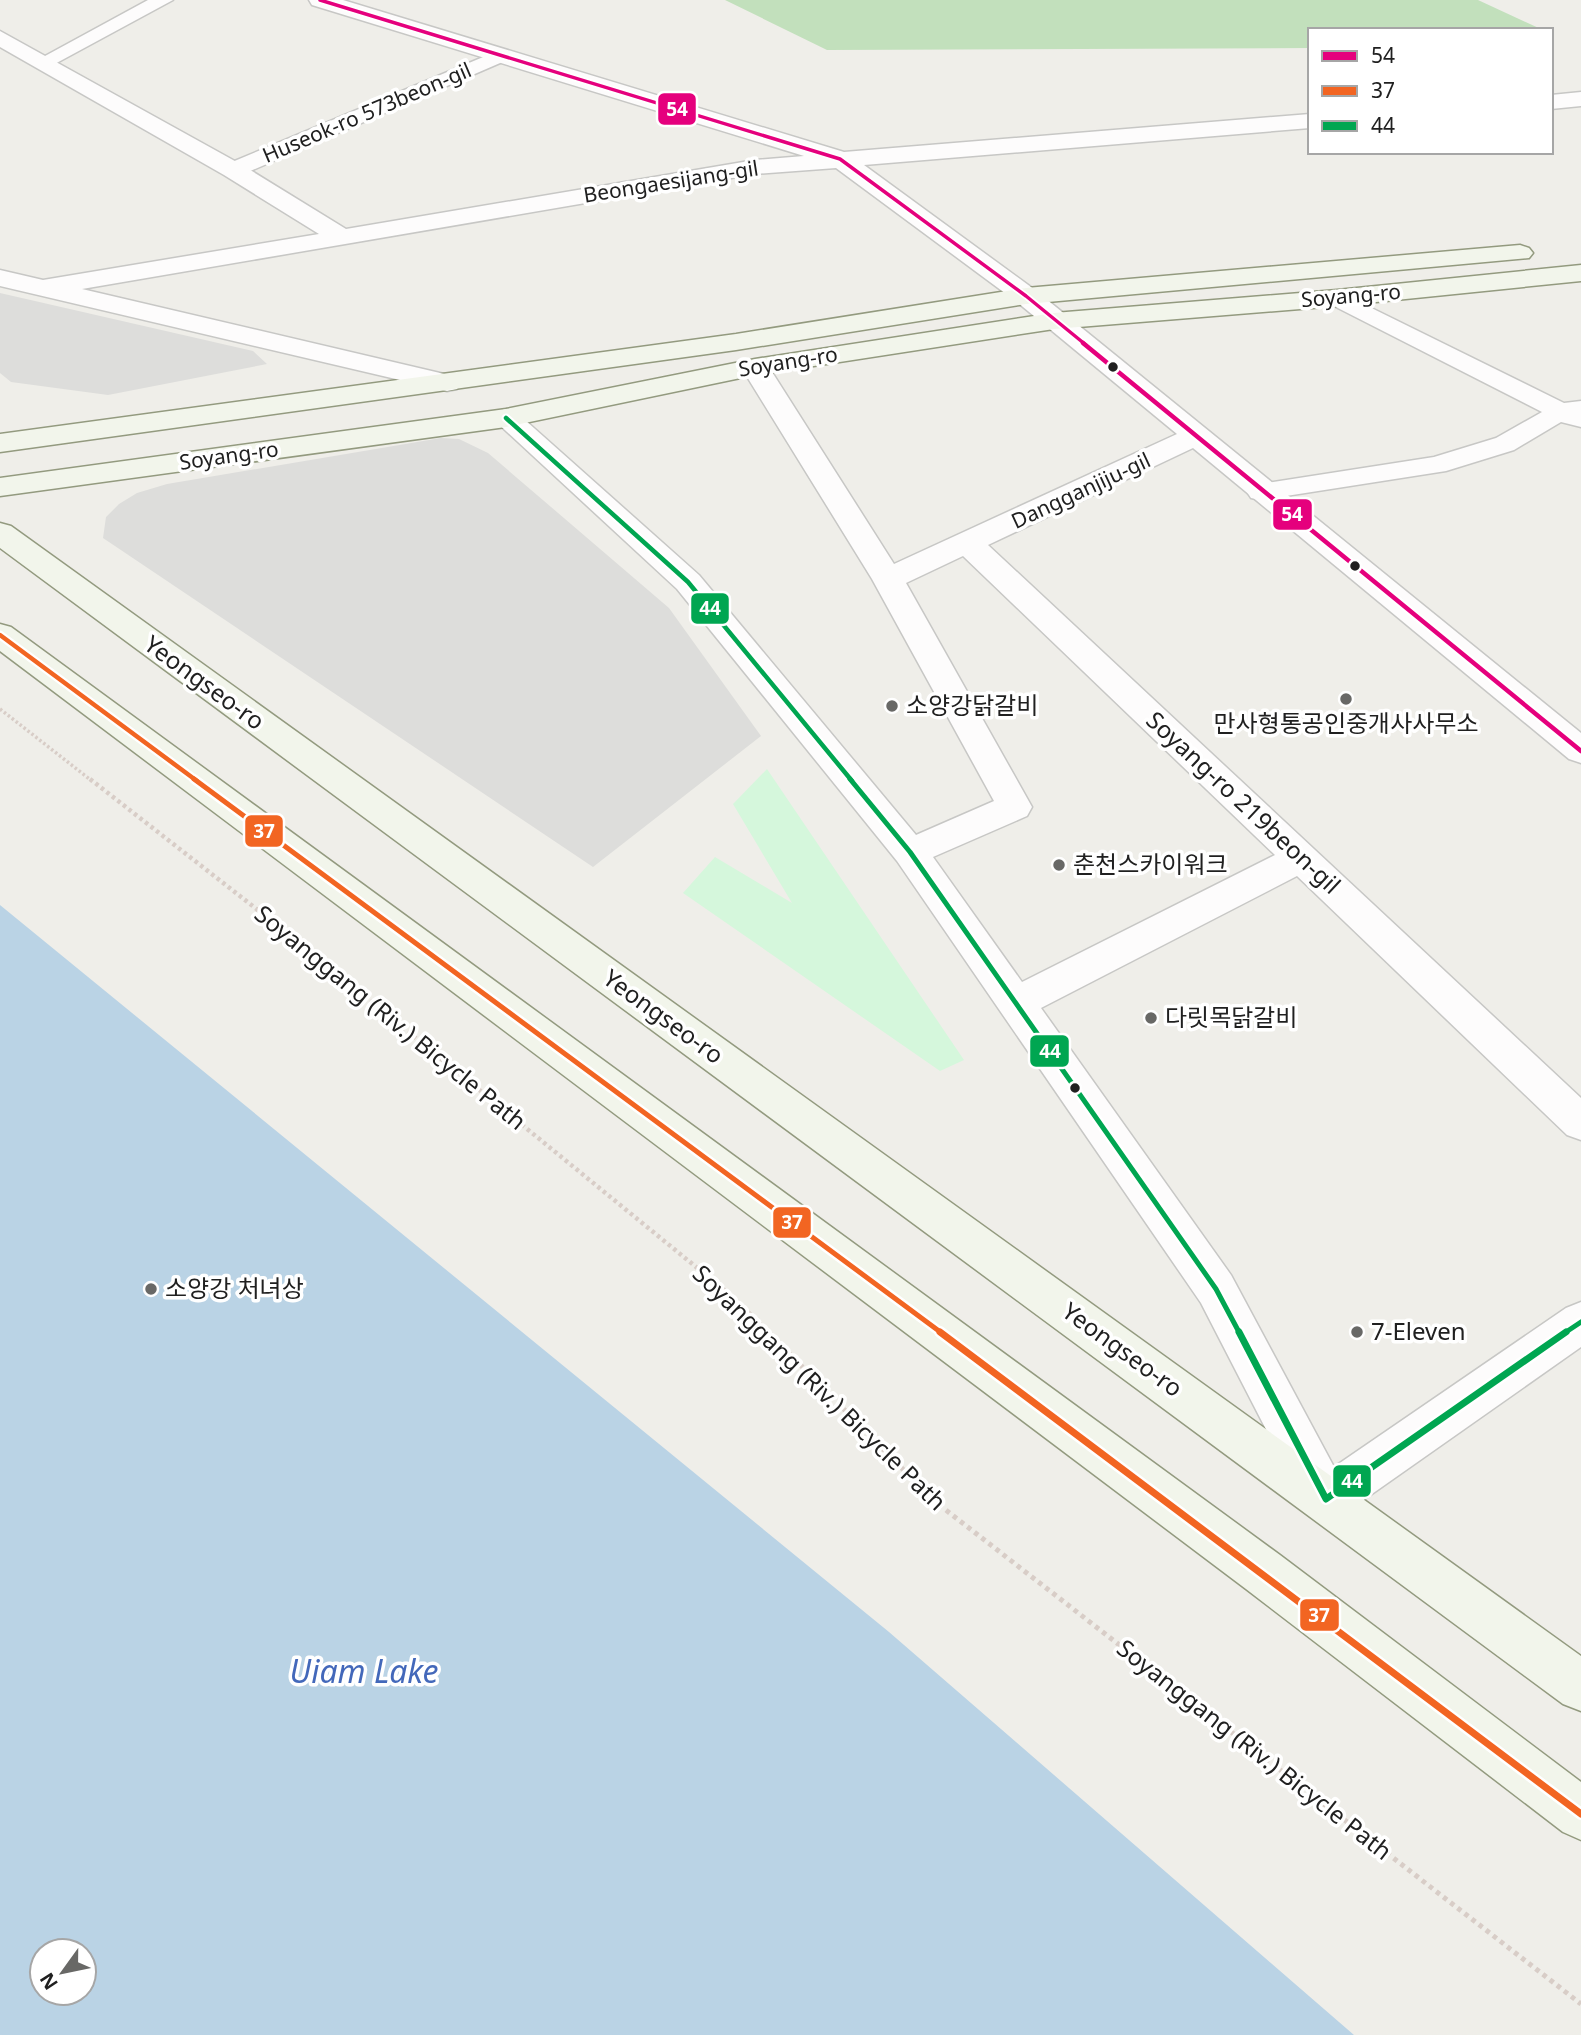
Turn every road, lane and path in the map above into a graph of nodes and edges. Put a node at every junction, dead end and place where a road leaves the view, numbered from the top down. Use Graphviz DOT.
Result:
graph roads {
  1 [pos="163,0"];
  2 [pos="320,0"];
  3 [pos="0,38"];
  4 [pos="500,56"];
  5 [pos="44,62"];
  6 [pos="1581,99"];
  7 [pos="1553,102"];
  8 [pos="1308,121"];
  9 [pos="840,159"];
  10 [pos="233,170"];
  11 [pos="340,236"];
  12 [pos="1581,248"];
  13 [pos="1581,273"];
  14 [pos="0,278"];
  15 [pos="38,289"];
  16 [pos="1026,296"];
  17 [pos="1337,298"];
  18 [pos="1054,321"];
  19 [pos="755,367"];
  20 [pos="447,383"];
  21 [pos="1574,414"];
  22 [pos="506,418"];
  23 [pos="1194,438"];
  24 [pos="0,443"];
  25 [pos="0,487"];
  26 [pos="1261,492"];
  27 [pos="0,533"];
  28 [pos="968,544"];
  29 [pos="888,579"];
  30 [pos="0,635"];
  31 [pos="0,709"];
  32 [pos="1581,751"];
  33 [pos="910,852"];
  34 [pos="1300,858"];
  35 [pos="1014,1004"];
  36 [pos="1581,1123"];
  37 [pos="1581,1322"];
  38 [pos="1326,1499"];
  39 [pos="1581,1686"];
  40 [pos="1581,1814"];
  41 [pos="1581,2004"];
  1 -- 5 [label="lane"];
  2 -- 4 [label="street"];
  3 -- 5 [label="street, Huseok-ro 573beon-gil"];
  4 -- 9 [label="street"];
  4 -- 10 [label="lane, Huseok-ro 573beon-gil"];
  5 -- 10 [label="street, Huseok-ro 573beon-gil"];
  6 -- 7 [label="street"];
  8 -- 9 [label="street, Beongaesijang-gil"];
  9 -- 11 [label="street, Beongaesijang-gil"];
  9 -- 16 [label="street"];
  10 -- 11 [label="street, Huseok-ro 573beon-gil"];
  11 -- 15 [label="street, Beongaesijang-gil"];
  12 -- 16 [label="street, Soyang-ro"];
  13 -- 17 [label="street, Soyang-ro"];
  14 -- 15 [label="street"];
  15 -- 20 [label="street"];
  16 -- 18 [label="street"];
  16 -- 20 [label="street, Soyang-ro"];
  17 -- 18 [label="street, Soyang-ro"];
  17 -- 21 [label="lane"];
  18 -- 19 [label="street, Soyang-ro"];
  18 -- 23 [label="street"];
  19 -- 22 [label="street, Soyang-ro"];
  19 -- 29 [label="street"];
  20 -- 24 [label="street, Soyang-ro"];
  21 -- 26 [label="lane"];
  22 -- 25 [label="street, Soyang-ro"];
  22 -- 33 [label="street, Yeongseo-ro"];
  23 -- 26 [label="street"];
  23 -- 28 [label="street, Dangganjiju-gil"];
  26 -- 32 [label="street"];
  27 -- 38 [label="street, Yeongseo-ro"];
  28 -- 29 [label="street"];
  28 -- 34 [label="street, Soyang-ro 219beon-gil"];
  29 -- 33 [label="street"];
  30 -- 40 [label="street"];
  31 -- 41 [label="path, Soyanggang (Riv.) Bicycle Path"];
  33 -- 35 [label="street, Yeongseo-ro"];
  34 -- 35 [label="street"];
  34 -- 36 [label="street, Soyang-ro 219beon-gil"];
  35 -- 38 [label="street, Yeongseo-ro"];
  37 -- 38 [label="street"];
  38 -- 39 [label="street, Yeongseo-ro"];
}
